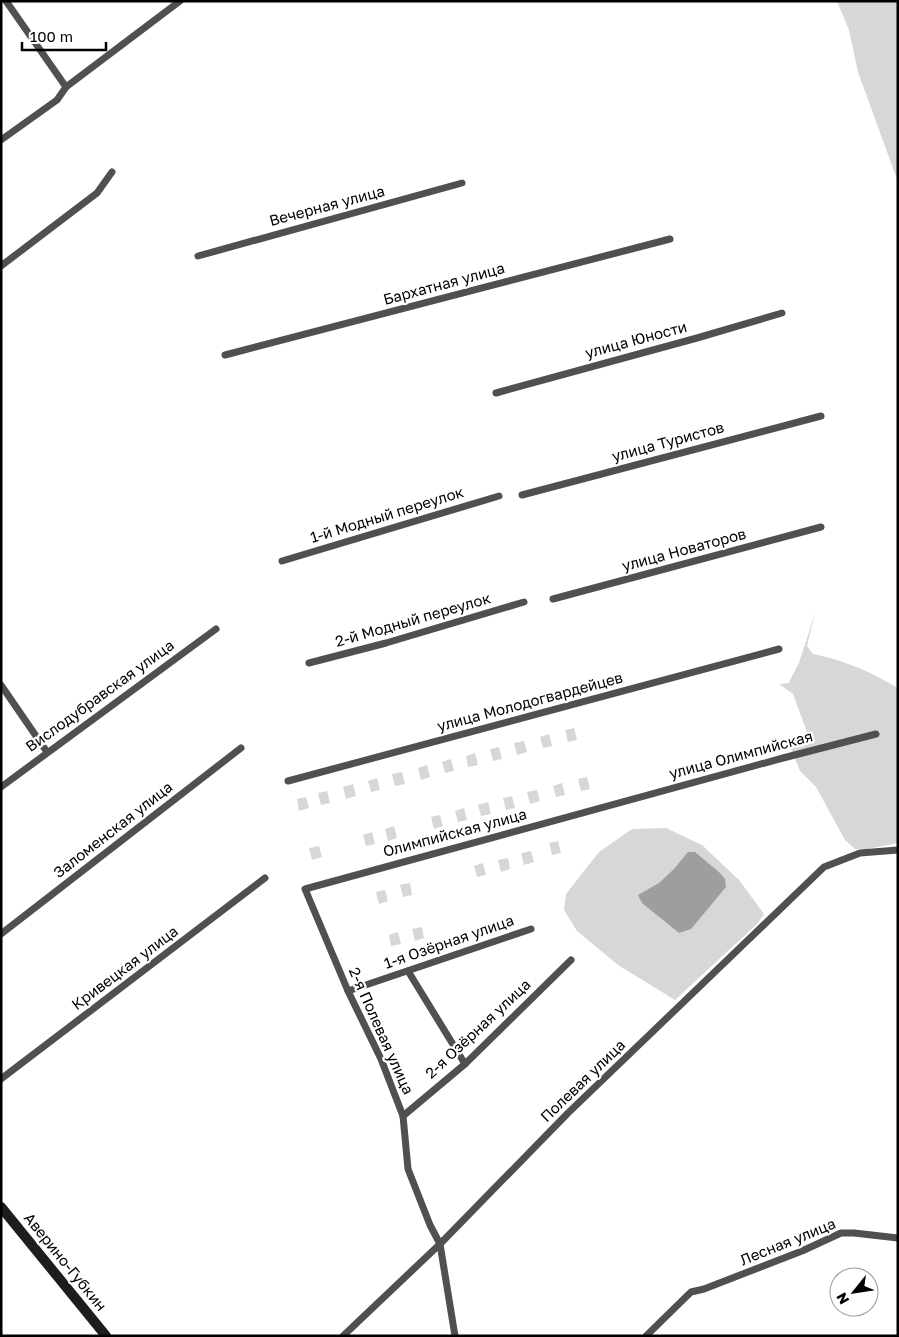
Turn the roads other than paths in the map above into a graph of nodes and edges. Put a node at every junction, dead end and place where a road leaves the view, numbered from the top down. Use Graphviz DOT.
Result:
graph roads {
  1 [pos="180,1"];
  2 [pos="4,2"];
  3 [pos="66,87"];
  4 [pos="1,140"];
  5 [pos="112,172"];
  6 [pos="462,183"];
  7 [pos="670,239"];
  8 [pos="198,256"];
  9 [pos="1,266"];
  10 [pos="782,313"];
  11 [pos="225,355"];
  12 [pos="496,393"];
  13 [pos="821,416"];
  14 [pos="522,495"];
  15 [pos="500,496"];
  16 [pos="821,527"];
  17 [pos="282,561"];
  18 [pos="553,599"];
  19 [pos="524,602"];
  20 [pos="216,629"];
  21 [pos="779,649"];
  22 [pos="309,663"];
  23 [pos="1,686"];
  24 [pos="876,734"];
  25 [pos="241,748"];
  26 [pos="47,752"];
  27 [pos="288,781"];
  28 [pos="1,787"];
  29 [pos="613,804"];
  30 [pos="898,850"];
  31 [pos="265,878"];
  32 [pos="305,889"];
  33 [pos="531,929"];
  34 [pos="1,934"];
  35 [pos="571,960"];
  36 [pos="408,971"];
  37 [pos="348,991"];
  38 [pos="464,1064"];
  39 [pos="1,1079"];
  40 [pos="404,1116"];
  41 [pos="1,1207"];
  42 [pos="898,1238"];
  43 [pos="440,1244"];
  44 [pos="106,1336"];
  45 [pos="343,1336"];
  46 [pos="455,1336"];
  47 [pos="646,1336"];
  1 -- 3 [label="street"];
  2 -- 3 [label="street"];
  3 -- 4 [label="street"];
  5 -- 9 [label="street"];
  6 -- 8 [label="street, Вечерная улица"];
  7 -- 11 [label="street, Бархатная улица"];
  10 -- 12 [label="street, улица Юности"];
  13 -- 14 [label="street, улица Туристов"];
  15 -- 17 [label="street, 1-й Модный переулок"];
  16 -- 18 [label="street, улица Новаторов"];
  19 -- 22 [label="street, 2-й Модный переулок"];
  20 -- 26 [label="street, Вислодубравская улица"];
  21 -- 27 [label="street, улица Молодогвардейцев"];
  23 -- 26 [label="street"];
  24 -- 29 [label="street, улица Олимпийская"];
  25 -- 34 [label="street, Заломенская улица"];
  26 -- 28 [label="street, Вислодубравская улица"];
  29 -- 32 [label="street, Олимпийская улица"];
  30 -- 43 [label="street, Полевая улица"];
  31 -- 39 [label="street, Кривецкая улица"];
  32 -- 37 [label="street, 2-я Полевая улица"];
  33 -- 36 [label="street, 1-я Озёрная улица"];
  35 -- 38 [label="street, 2-я Озёрная улица"];
  36 -- 37 [label="street, 1-я Озёрная улица"];
  36 -- 38 [label="street"];
  37 -- 40 [label="street, 2-я Полевая улица"];
  38 -- 40 [label="street, 2-я Озёрная улица"];
  40 -- 43 [label="street, 2-я Полевая улица"];
  41 -- 44 [label="main road, Аверино-Губкин"];
  42 -- 47 [label="street, Лесная улица"];
  43 -- 45 [label="street, Полевая улица"];
  43 -- 46 [label="street, 2-я Полевая улица"];
}
